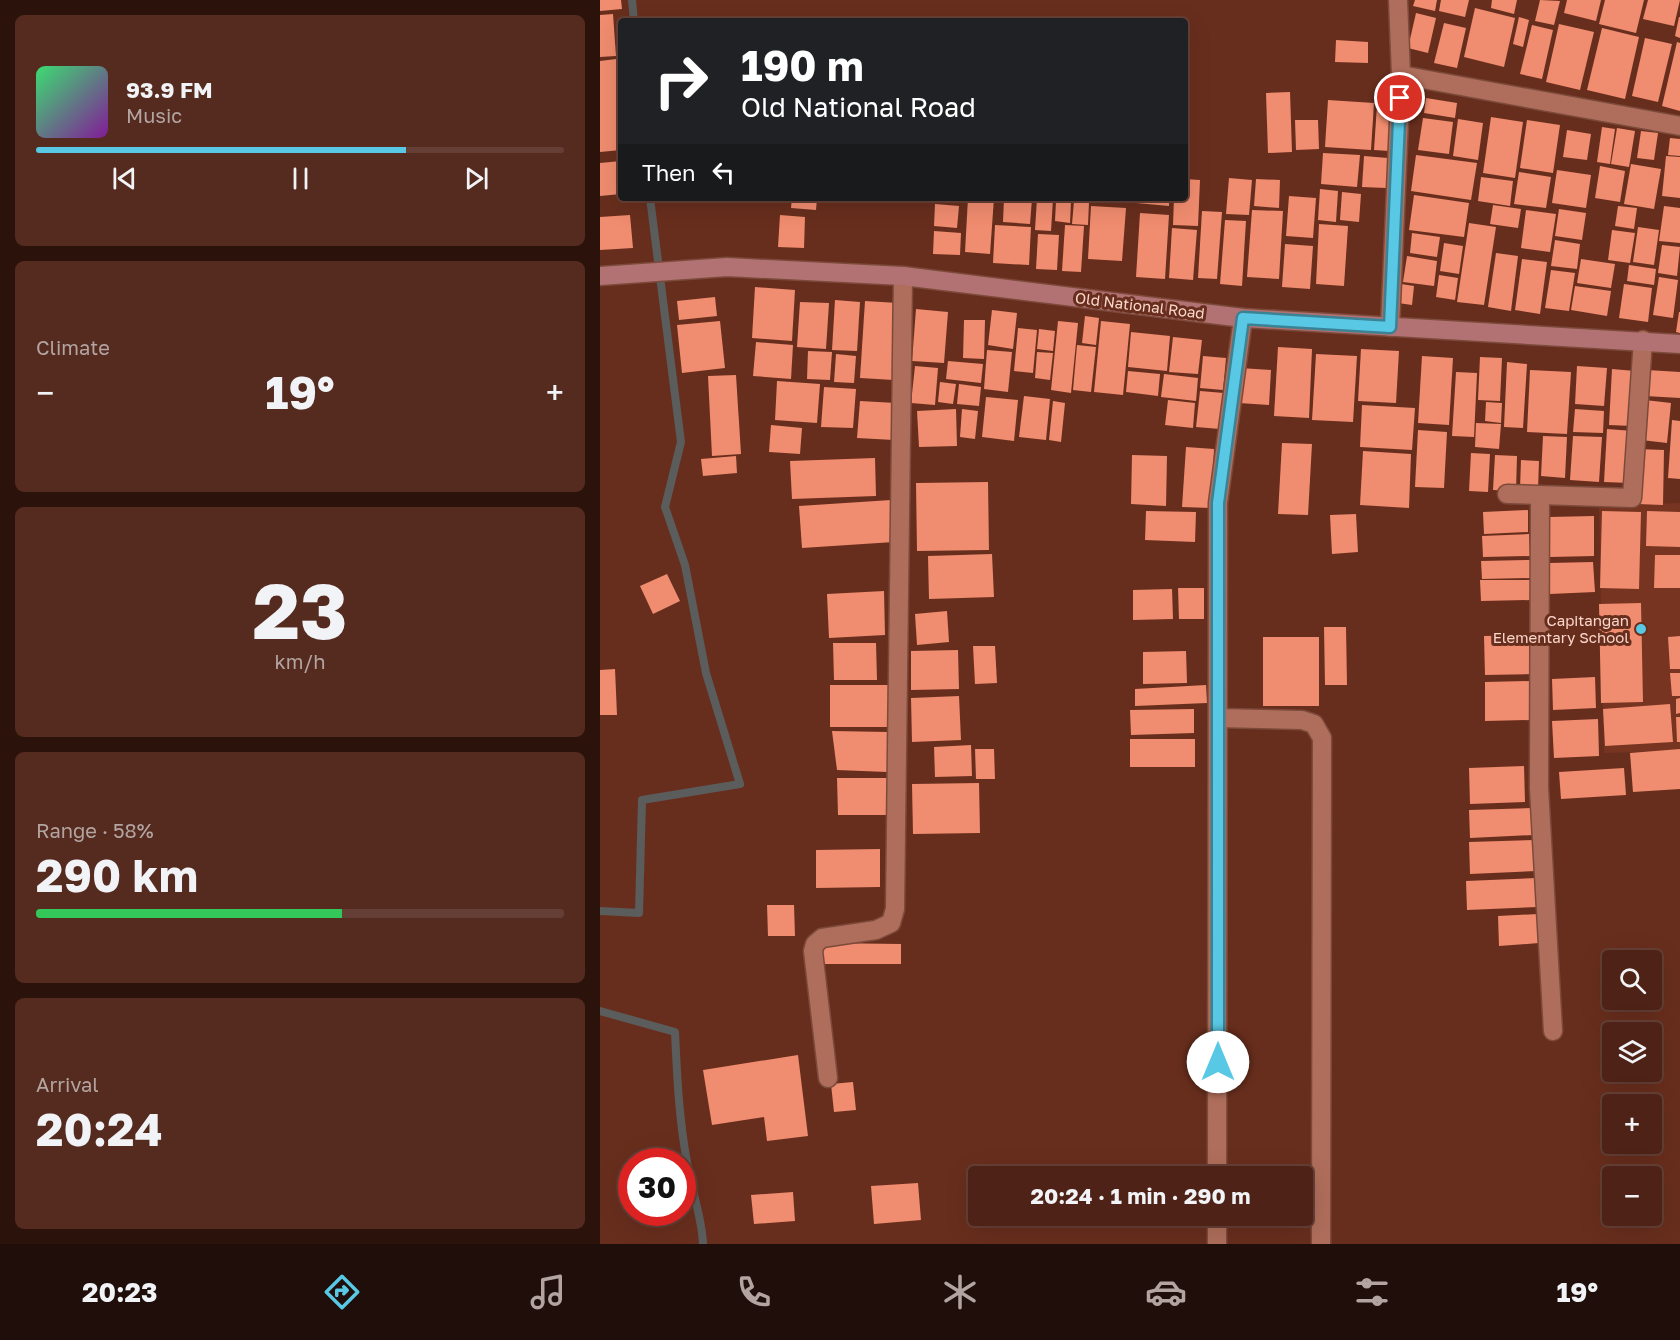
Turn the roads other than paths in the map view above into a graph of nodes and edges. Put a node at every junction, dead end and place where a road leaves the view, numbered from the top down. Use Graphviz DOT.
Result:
graph roads {
  1 [pos="1398,0"];
  2 [pos="1401,75"];
  3 [pos="1680,126"];
  4 [pos="600,276"];
  5 [pos="903,276"];
  6 [pos="1243,318"];
  7 [pos="1390,327"];
  8 [pos="1644,340"];
  9 [pos="1680,344"];
  10 [pos="1507,494"];
  11 [pos="1540,495"];
  12 [pos="1218,718"];
  13 [pos="1553,1031"];
  14 [pos="828,1078"];
  15 [pos="1217,1166"];
  16 [pos="1217,1226"];
  17 [pos="1217,1244"];
  18 [pos="1321,1244"];
  1 -- 2 [label="street"];
  2 -- 3 [label="street"];
  2 -- 7 [label="street"];
  4 -- 5 [label="main road, Old National Road"];
  5 -- 6 [label="main road, Old National Road"];
  5 -- 14 [label="street"];
  6 -- 7 [label="main road, Old National Road"];
  6 -- 12 [label="street"];
  7 -- 8 [label="main road, Old National Road"];
  8 -- 9 [label="main road, Old National Road"];
  8 -- 11 [label="street"];
  10 -- 11 [label="street"];
  11 -- 13 [label="street"];
  12 -- 15 [label="street"];
  12 -- 18 [label="street"];
  16 -- 17 [label="street"];
}
